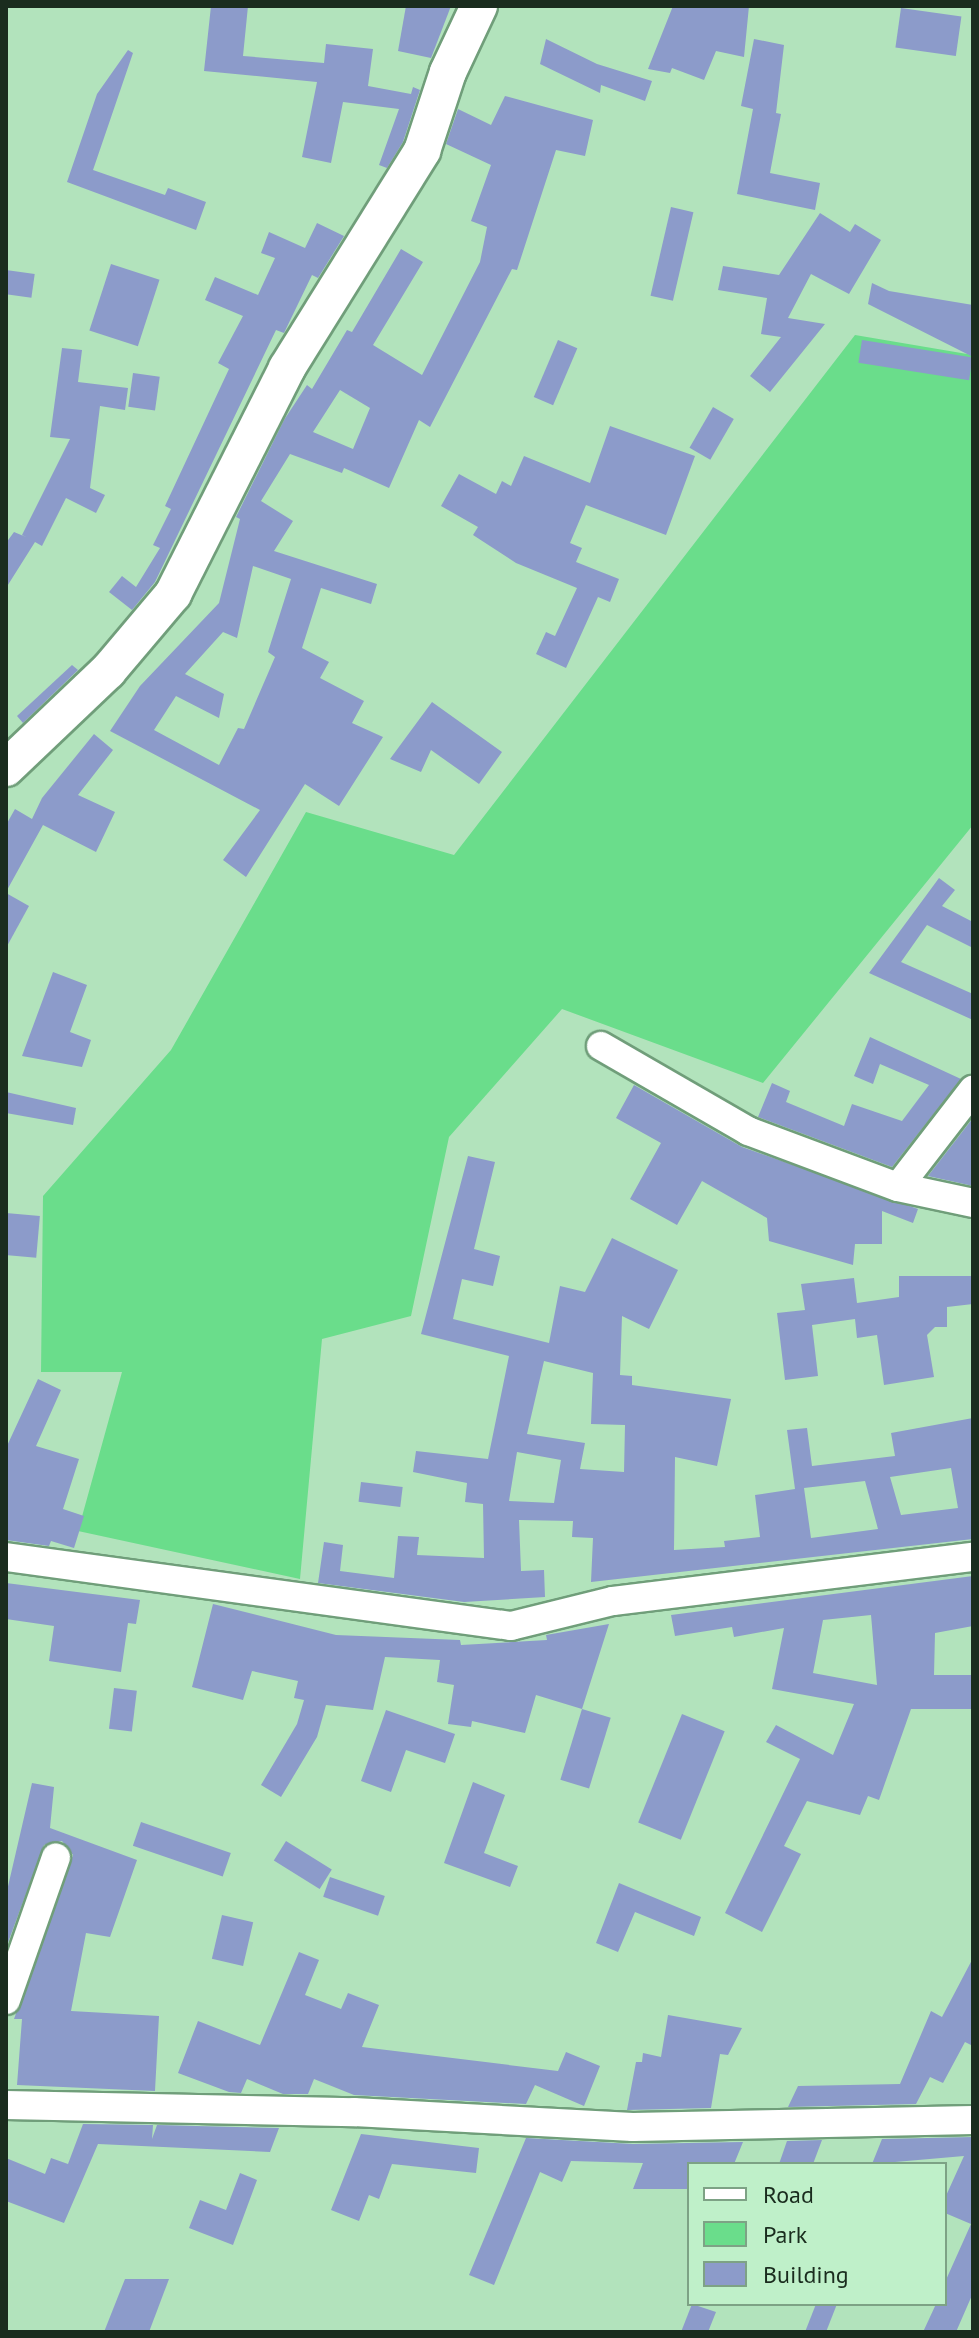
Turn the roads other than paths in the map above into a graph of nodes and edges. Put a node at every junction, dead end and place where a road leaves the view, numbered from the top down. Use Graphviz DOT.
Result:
graph roads {
  1 [pos="479,6"];
  2 [pos="6,768"];
  3 [pos="601,1046"];
  4 [pos="973,1090"];
  5 [pos="898,1187"];
  6 [pos="973,1203"];
  7 [pos="6,1557"];
  8 [pos="973,1557"];
  9 [pos="56,1857"];
  10 [pos="6,2000"];
  11 [pos="6,2105"];
  12 [pos="973,2120"];
  1 -- 2 [label="street"];
  3 -- 5 [label="street"];
  4 -- 5 [label="street"];
  5 -- 6 [label="street"];
  7 -- 8 [label="street"];
  9 -- 10 [label="street"];
  11 -- 12 [label="street"];
}
